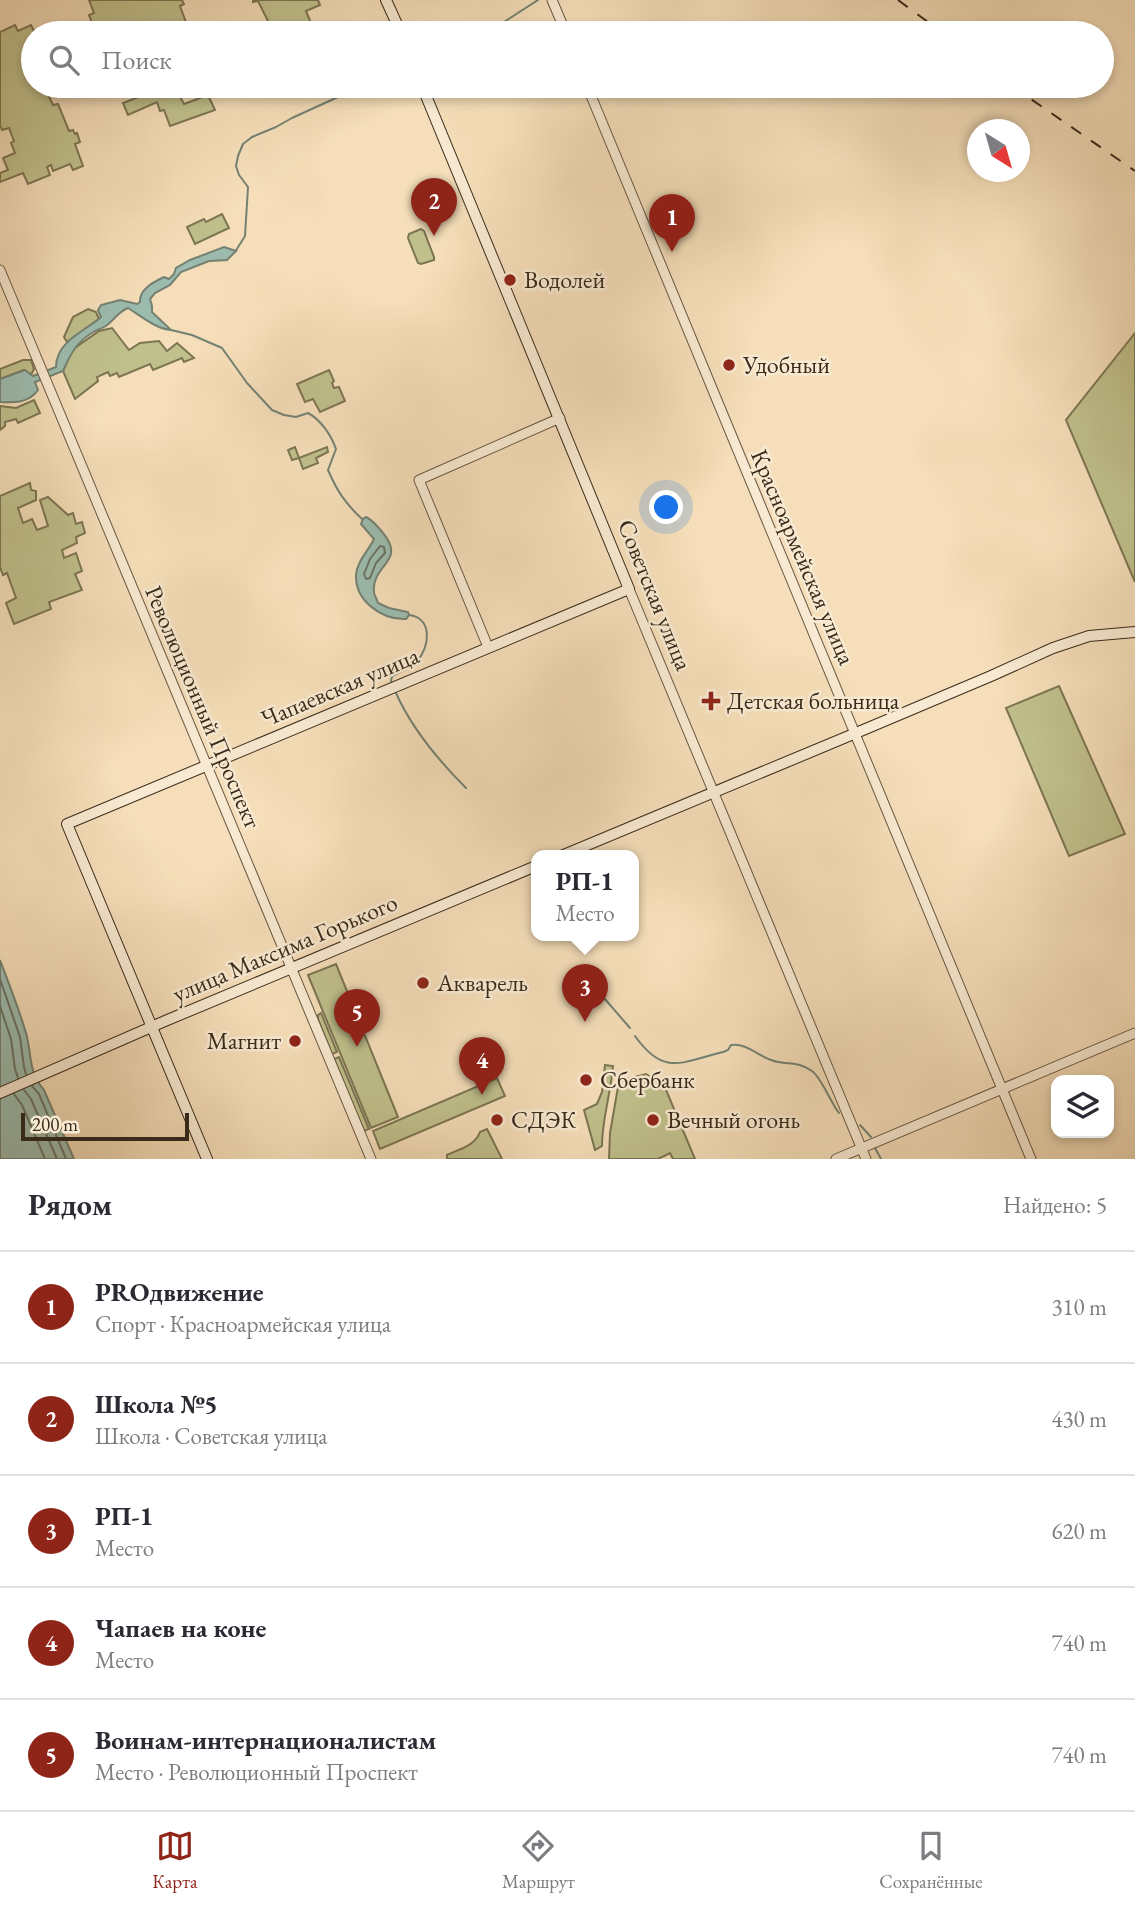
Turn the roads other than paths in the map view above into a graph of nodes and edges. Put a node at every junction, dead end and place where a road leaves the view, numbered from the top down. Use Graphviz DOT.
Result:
graph roads {
  1 [pos="386,0"];
  2 [pos="554,4"];
  3 [pos="396,21"];
  4 [pos="561,21"];
  5 [pos="427,98"];
  6 [pos="592,98"];
  7 [pos="0,270"];
  8 [pos="560,418"];
  9 [pos="629,589"];
  10 [pos="1135,632"];
  11 [pos="488,647"];
  12 [pos="856,733"];
  13 [pos="206,766"];
  14 [pos="714,793"];
  15 [pos="576,850"];
  16 [pos="531,868"];
  17 [pos="292,969"];
  18 [pos="151,1027"];
  19 [pos="1135,1033"];
  20 [pos="1001,1089"];
  21 [pos="0,1093"];
  22 [pos="862,1149"];
  23 [pos="207,1159"];
  24 [pos="371,1159"];
  25 [pos="836,1159"];
  26 [pos="866,1159"];
  27 [pos="1031,1159"];
  1 -- 3 [label="main road"];
  2 -- 4 [label="street"];
  5 -- 8 [label="main road, Советская улица"];
  6 -- 12 [label="street, Красноармейская улица"];
  7 -- 13 [label="street, Революционный Проспект"];
  8 -- 9 [label="main road, Советская улица"];
  8 -- 11 [label="street"];
  9 -- 11 [label="main road, Чапаевская улица"];
  9 -- 14 [label="street, Советская улица"];
  10 -- 12 [label="main road"];
  11 -- 13 [label="main road, Чапаевская улица"];
  12 -- 14 [label="main road"];
  12 -- 20 [label="street, Красноармейская улица"];
  13 -- 17 [label="street, Революционный Проспект"];
  13 -- 18 [label="main road, Чапаевская улица"];
  14 -- 15 [label="main road"];
  14 -- 22 [label="street, Советская улица"];
  16 -- 17 [label="main road, улица Максима Горького"];
  17 -- 18 [label="main road, улица Максима Горького"];
  17 -- 24 [label="street, Революционный Проспект"];
  18 -- 21 [label="main road, улица Максима Горького"];
  18 -- 23 [label="main road"];
  19 -- 20 [label="street"];
  20 -- 22 [label="street"];
  20 -- 27 [label="street, Красноармейская улица"];
  22 -- 25 [label="street"];
  22 -- 26 [label="street, Советская улица"];
}
